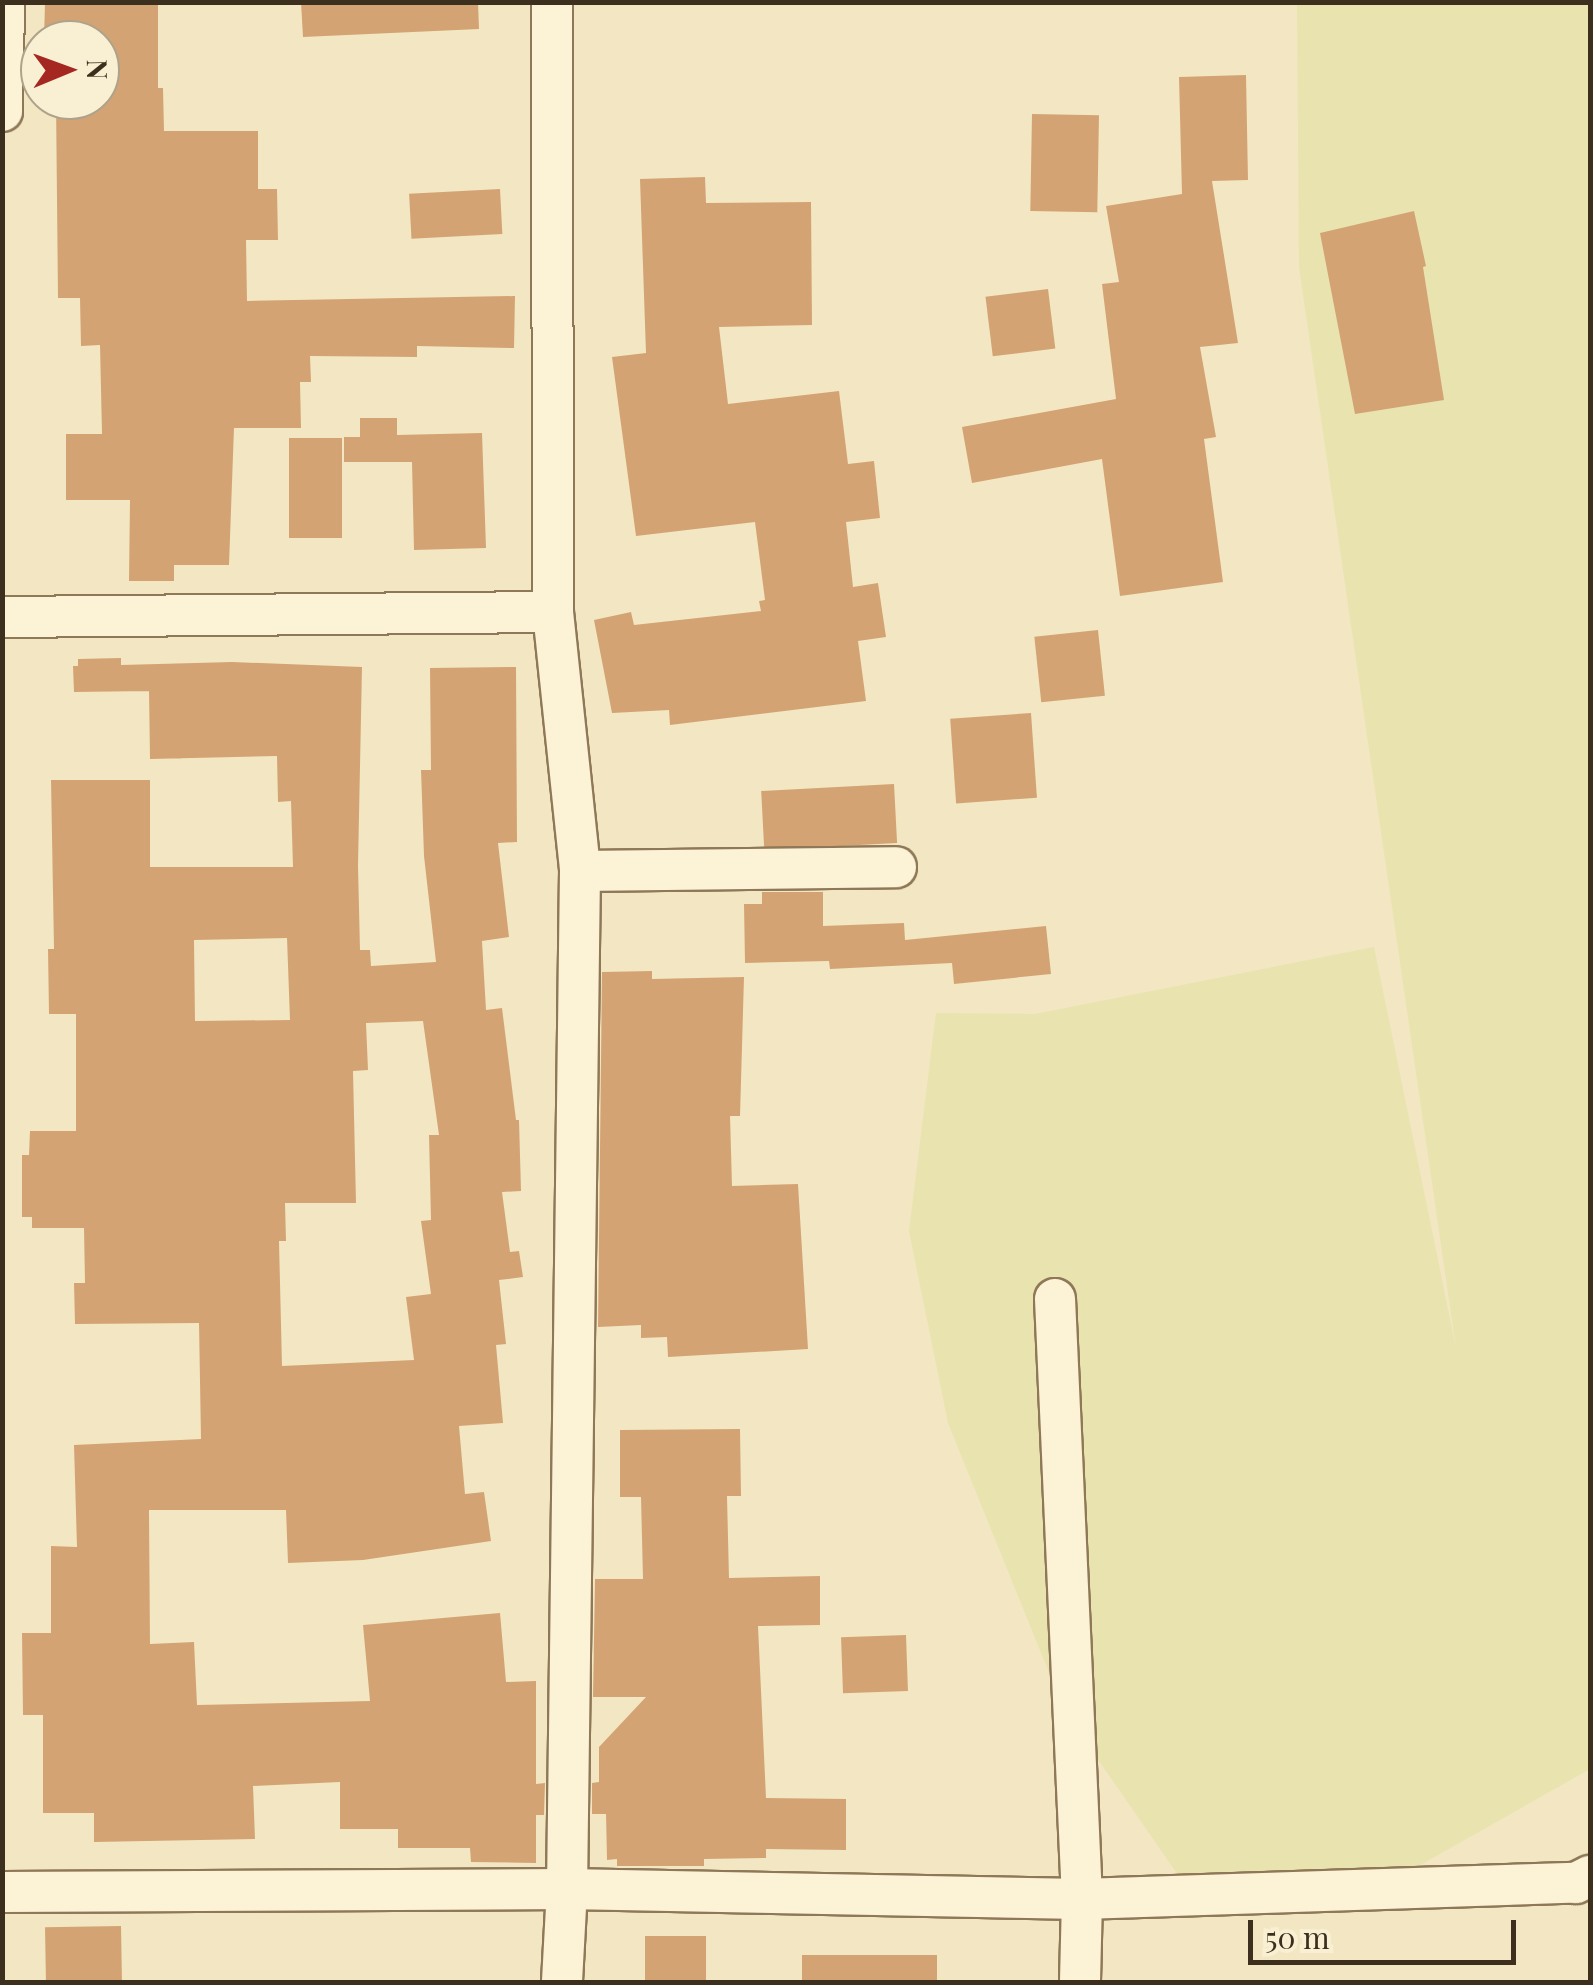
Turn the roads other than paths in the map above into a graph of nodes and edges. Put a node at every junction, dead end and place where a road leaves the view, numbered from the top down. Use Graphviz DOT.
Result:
graph roads {
  1 [pos="4,2"];
  2 [pos="552,2"];
  3 [pos="2,111"];
  4 [pos="553,612"];
  5 [pos="2,617"];
  6 [pos="896,867"];
  7 [pos="580,871"];
  8 [pos="1055,1299"];
  9 [pos="1590,1876"];
  10 [pos="567,1889"];
  11 [pos="2,1892"];
  12 [pos="1082,1900"];
  13 [pos="562,1982"];
  14 [pos="1080,1982"];
  1 -- 3 [label="street"];
  2 -- 4 [label="street"];
  4 -- 5 [label="street"];
  4 -- 7 [label="street"];
  6 -- 7 [label="street"];
  7 -- 10 [label="street"];
  8 -- 12 [label="street"];
  9 -- 12 [label="street"];
  10 -- 11 [label="street"];
  10 -- 12 [label="street"];
  10 -- 13 [label="street"];
  12 -- 14 [label="street"];
}
